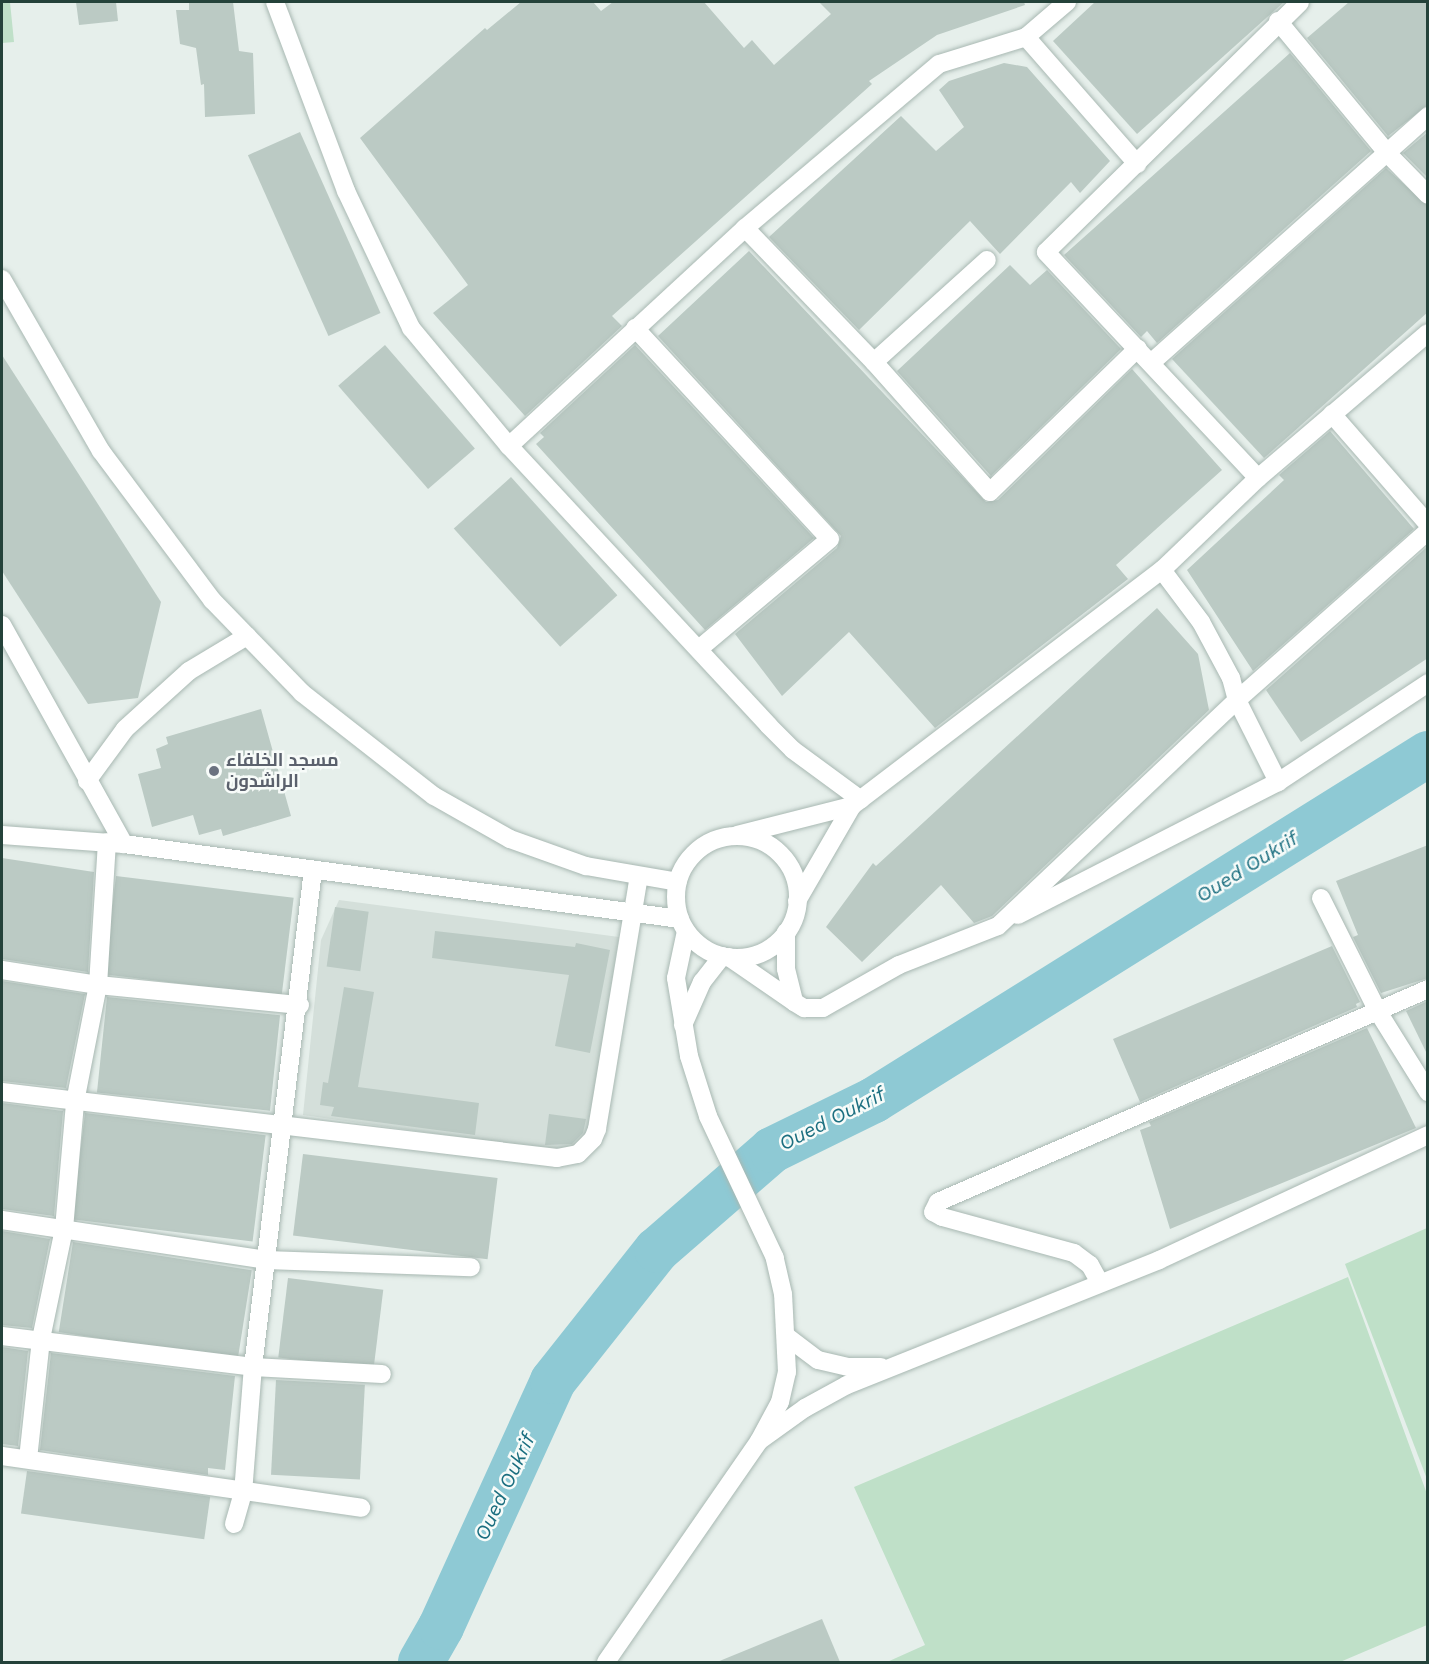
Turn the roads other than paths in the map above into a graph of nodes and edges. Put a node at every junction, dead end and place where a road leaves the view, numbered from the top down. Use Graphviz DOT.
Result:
graph roads {
  1 [pos="275,2"];
  2 [pos="1067,2"];
  3 [pos="1300,2"];
  4 [pos="1278,21"];
  5 [pos="1026,37"];
  6 [pos="1428,116"];
  7 [pos="1388,154"];
  8 [pos="1137,164"];
  9 [pos="1428,195"];
  10 [pos="745,228"];
  11 [pos="987,260"];
  12 [pos="2,279"];
  13 [pos="635,328"];
  14 [pos="1428,333"];
  15 [pos="1138,348"];
  16 [pos="874,362"];
  17 [pos="1152,362"];
  18 [pos="1332,414"];
  19 [pos="509,446"];
  20 [pos="1258,478"];
  21 [pos="1428,524"];
  22 [pos="1428,531"];
  23 [pos="1162,570"];
  24 [pos="2,625"];
  25 [pos="247,636"];
  26 [pos="699,649"];
  27 [pos="1428,683"];
  28 [pos="1238,700"];
  29 [pos="87,781"];
  30 [pos="1278,782"];
  31 [pos="856,803"];
  32 [pos="2,834"];
  33 [pos="734,836"];
  34 [pos="115,843"];
  35 [pos="313,870"];
  36 [pos="639,876"];
  37 [pos="678,882"];
  38 [pos="1320,898"];
  39 [pos="797,901"];
  40 [pos="633,912"];
  41 [pos="683,925"];
  42 [pos="998,926"];
  43 [pos="786,932"];
  44 [pos="725,957"];
  45 [pos="2,970"];
  46 [pos="98,985"];
  47 [pos="1428,989"];
  48 [pos="794,1002"];
  49 [pos="300,1005"];
  50 [pos="1377,1010"];
  51 [pos="683,1025"];
  52 [pos="2,1092"];
  53 [pos="1428,1092"];
  54 [pos="75,1102"];
  55 [pos="283,1126"];
  56 [pos="1428,1135"];
  57 [pos="2,1220"];
  58 [pos="64,1229"];
  59 [pos="266,1260"];
  60 [pos="471,1267"];
  61 [pos="1100,1283"];
  62 [pos="2,1336"];
  63 [pos="786,1336"];
  64 [pos="41,1339"];
  65 [pos="253,1367"];
  66 [pos="891,1367"];
  67 [pos="382,1374"];
  68 [pos="759,1441"];
  69 [pos="2,1456"];
  70 [pos="28,1459"];
  71 [pos="243,1493"];
  72 [pos="361,1508"];
  73 [pos="234,1524"];
  74 [pos="606,1662"];
  1 -- 19 [label="street"];
  2 -- 5 [label="street"];
  3 -- 4 [label="street"];
  4 -- 7 [label="street"];
  4 -- 8 [label="street"];
  5 -- 8 [label="street"];
  5 -- 10 [label="street"];
  6 -- 7 [label="street"];
  7 -- 9 [label="street"];
  7 -- 17 [label="street"];
  8 -- 15 [label="street"];
  10 -- 13 [label="street"];
  10 -- 16 [label="street"];
  11 -- 16 [label="street"];
  12 -- 25 [label="street"];
  13 -- 19 [label="street"];
  13 -- 26 [label="street"];
  14 -- 18 [label="street"];
  15 -- 16 [label="street"];
  15 -- 17 [label="street"];
  17 -- 20 [label="street"];
  18 -- 20 [label="street"];
  18 -- 21 [label="street"];
  19 -- 26 [label="street"];
  20 -- 23 [label="street"];
  22 -- 28 [label="street"];
  23 -- 28 [label="street"];
  23 -- 31 [label="street"];
  24 -- 29 [label="street"];
  25 -- 29 [label="street"];
  25 -- 36 [label="street"];
  26 -- 31 [label="street"];
  27 -- 30 [label="street"];
  28 -- 30 [label="street"];
  28 -- 42 [label="street"];
  29 -- 34 [label="street"];
  30 -- 42 [label="street"];
  31 -- 33 [label="street"];
  31 -- 39 [label="street"];
  32 -- 34 [label="street"];
  33 -- 37 [label="street"];
  33 -- 39 [label="street"];
  34 -- 35 [label="street"];
  34 -- 46 [label="street"];
  35 -- 40 [label="street"];
  35 -- 49 [label="street"];
  36 -- 37 [label="street"];
  36 -- 40 [label="street"];
  37 -- 41 [label="street"];
  38 -- 50 [label="street"];
  39 -- 43 [label="street"];
  40 -- 41 [label="street"];
  40 -- 55 [label="street"];
  41 -- 44 [label="street"];
  41 -- 51 [label="street"];
  42 -- 48 [label="street"];
  43 -- 44 [label="street"];
  43 -- 48 [label="street"];
  44 -- 48 [label="street"];
  44 -- 51 [label="street"];
  45 -- 46 [label="street"];
  46 -- 49 [label="street"];
  46 -- 54 [label="street"];
  47 -- 50 [label="street"];
  49 -- 55 [label="street"];
  50 -- 53 [label="street"];
  50 -- 61 [label="street"];
  51 -- 63 [label="street"];
  52 -- 54 [label="street"];
  54 -- 55 [label="street"];
  54 -- 58 [label="street"];
  55 -- 59 [label="street"];
  56 -- 61 [label="street"];
  57 -- 58 [label="street"];
  58 -- 59 [label="street"];
  58 -- 64 [label="street"];
  59 -- 60 [label="street"];
  59 -- 65 [label="street"];
  61 -- 66 [label="street"];
  62 -- 64 [label="street"];
  63 -- 66 [label="street"];
  63 -- 68 [label="street"];
  64 -- 65 [label="street"];
  64 -- 70 [label="street"];
  65 -- 67 [label="street"];
  65 -- 71 [label="street"];
  66 -- 68 [label="street"];
  68 -- 74 [label="street"];
  69 -- 70 [label="street"];
  70 -- 71 [label="street"];
  71 -- 72 [label="street"];
  71 -- 73 [label="street"];
}
